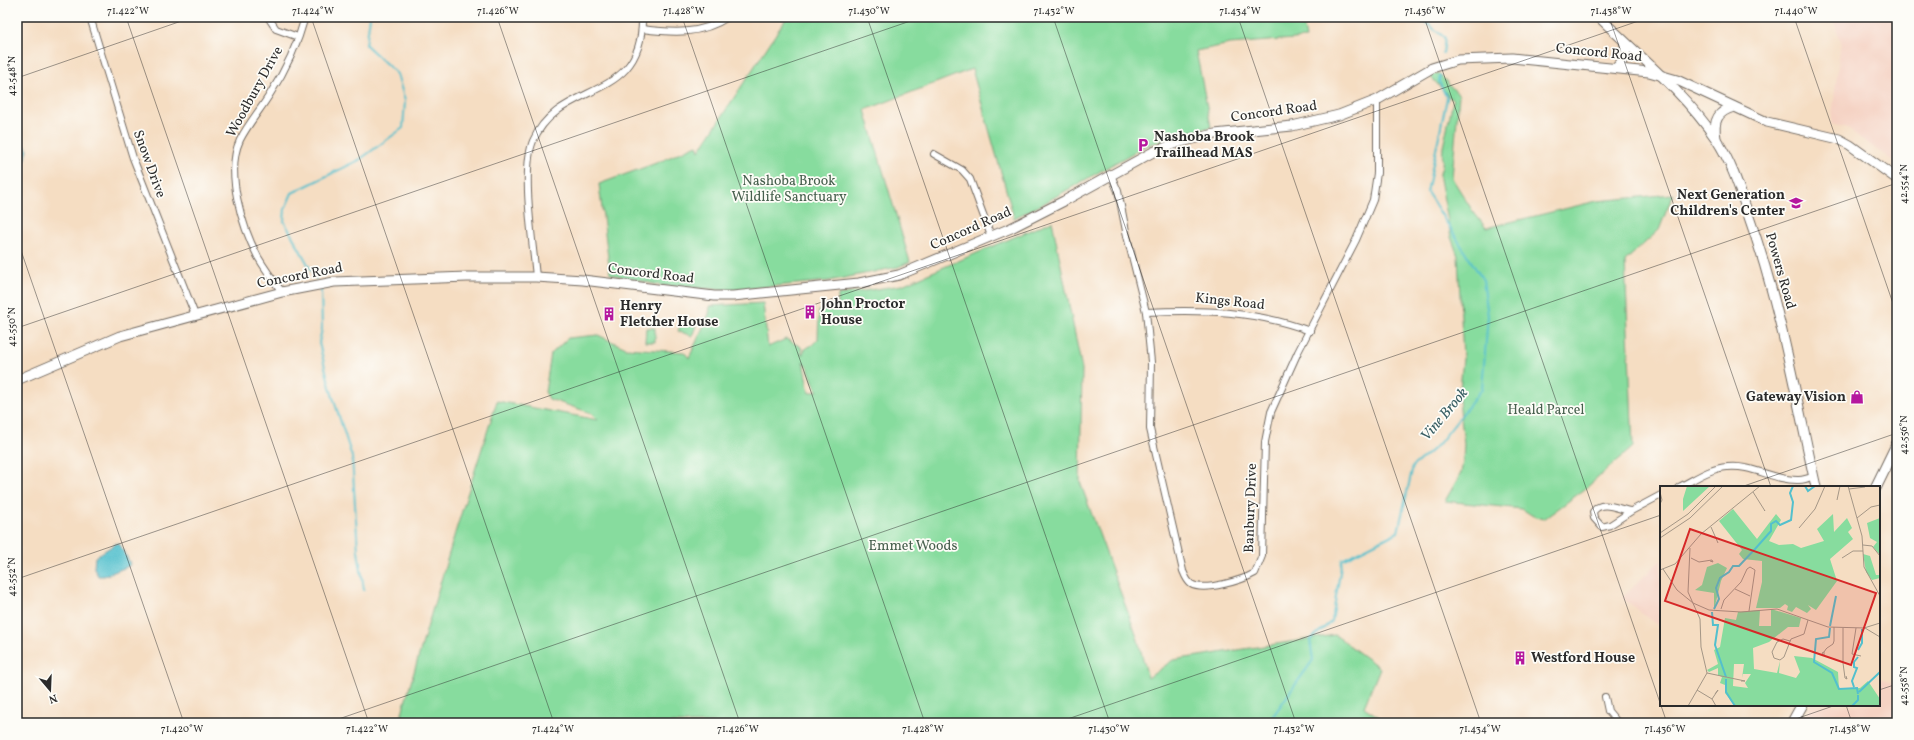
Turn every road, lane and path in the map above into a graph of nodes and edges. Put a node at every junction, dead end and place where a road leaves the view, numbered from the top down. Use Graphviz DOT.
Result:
graph roads {
  1 [pos="90,17"];
  2 [pos="268,17"];
  3 [pos="305,17"];
  4 [pos="642,17"];
  5 [pos="728,17"];
  6 [pos="1599,17"];
  7 [pos="642,29"];
  8 [pos="298,37"];
  9 [pos="1624,42"];
  10 [pos="1616,68"];
  11 [pos="1661,76"];
  12 [pos="1377,100"];
  13 [pos="1734,107"];
  14 [pos="1716,140"];
  15 [pos="934,154"];
  16 [pos="1111,175"];
  17 [pos="1897,179"];
  18 [pos="991,236"];
  19 [pos="536,277"];
  20 [pos="282,292"];
  21 [pos="1146,312"];
  22 [pos="195,315"];
  23 [pos="1310,331"];
  24 [pos="17,380"];
  25 [pos="1897,444"];
  26 [pos="1814,476"];
  27 [pos="1681,486"];
  28 [pos="1816,486"];
  29 [pos="1876,486"];
  30 [pos="1660,496"];
  31 [pos="1630,512"];
  32 [pos="1605,697"];
  33 [pos="1801,706"];
  34 [pos="1618,723"];
  35 [pos="1792,723"];
  1 -- 22 [label="street, Snow Drive"];
  2 -- 8 [label="street, Woodbury Drive"];
  3 -- 8 [label="street, Woodbury Drive"];
  4 -- 7 [label="street"];
  5 -- 7 [label="street"];
  6 -- 9 [label="main road, Powers Road"];
  7 -- 19 [label="street"];
  8 -- 20 [label="street, Woodbury Drive"];
  9 -- 10 [label="main road"];
  9 -- 11 [label="main road, Powers Road"];
  10 -- 11 [label="main road, Concord Road"];
  10 -- 12 [label="main road, Concord Road"];
  11 -- 13 [label="main road, Concord Road"];
  11 -- 14 [label="main road, Powers Road"];
  12 -- 16 [label="main road, Concord Road"];
  12 -- 23 [label="street, Banbury Drive"];
  13 -- 14 [label="main road"];
  13 -- 17 [label="main road, Concord Road"];
  14 -- 26 [label="main road, Powers Road"];
  15 -- 18 [label="street"];
  16 -- 18 [label="main road, Concord Road"];
  16 -- 21 [label="street, Banbury Drive"];
  18 -- 19 [label="main road, Concord Road"];
  19 -- 20 [label="main road, Concord Road"];
  20 -- 22 [label="main road, Concord Road"];
  21 -- 23 [label="street, Kings Road"];
  21 -- 23 [label="street, Banbury Drive"];
  22 -- 24 [label="main road, Concord Road"];
  25 -- 29 [label="main road"];
  26 -- 27 [label="street"];
  26 -- 28 [label="main road, Powers Road"];
  30 -- 31 [label="street"];
  31 -- 31 [label="street"];
  32 -- 34 [label="street"];
  33 -- 35 [label="main road"];
}
